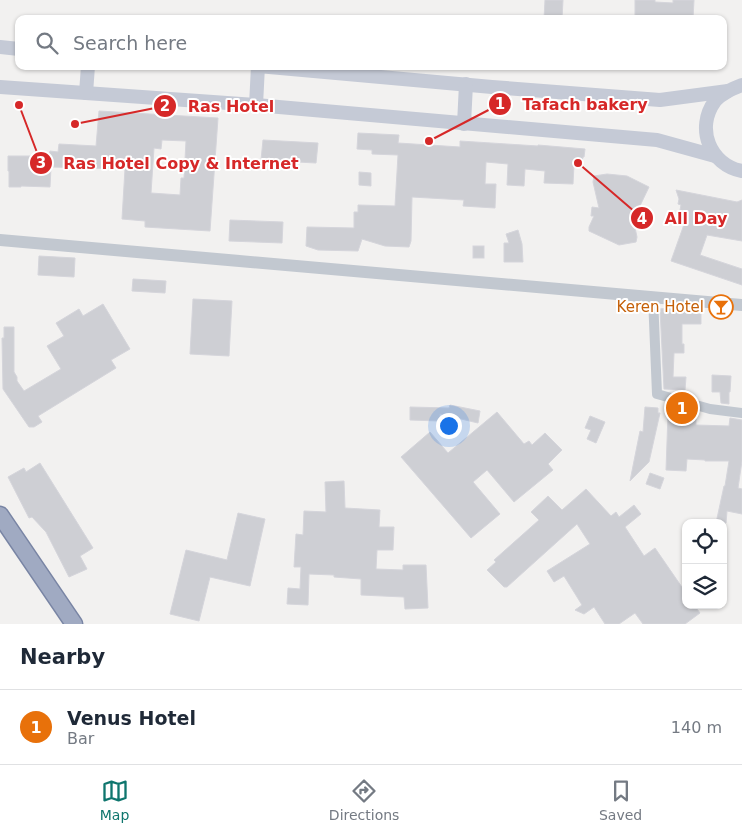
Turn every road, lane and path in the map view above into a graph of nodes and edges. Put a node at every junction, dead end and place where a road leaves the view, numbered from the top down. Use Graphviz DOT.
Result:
graph roads {
  1 [pos="0,47"];
  2 [pos="15,49"];
  3 [pos="88,70"];
  4 [pos="258,70"];
  5 [pos="304,70"];
  6 [pos="466,84"];
  7 [pos="742,85"];
  8 [pos="0,87"];
  9 [pos="728,91"];
  10 [pos="86,93"];
  11 [pos="256,105"];
  12 [pos="464,124"];
  13 [pos="715,156"];
  14 [pos="742,171"];
  15 [pos="0,240"];
  16 [pos="652,298"];
  17 [pos="742,305"];
  18 [pos="742,412"];
  19 [pos="0,515"];
  20 [pos="74,624"];
  1 -- 2 [label="main road"];
  3 -- 10 [label="main road"];
  4 -- 11 [label="main road"];
  5 -- 6 [label="main road"];
  6 -- 9 [label="main road"];
  6 -- 12 [label="main road"];
  7 -- 9 [label="main road"];
  8 -- 10 [label="main road"];
  9 -- 13 [label="main road"];
  10 -- 11 [label="main road"];
  11 -- 12 [label="main road"];
  12 -- 13 [label="main road"];
  13 -- 14 [label="main road"];
  15 -- 16 [label="street"];
  16 -- 17 [label="street"];
  16 -- 18 [label="street"];
  19 -- 20 [label="highway"];
}
